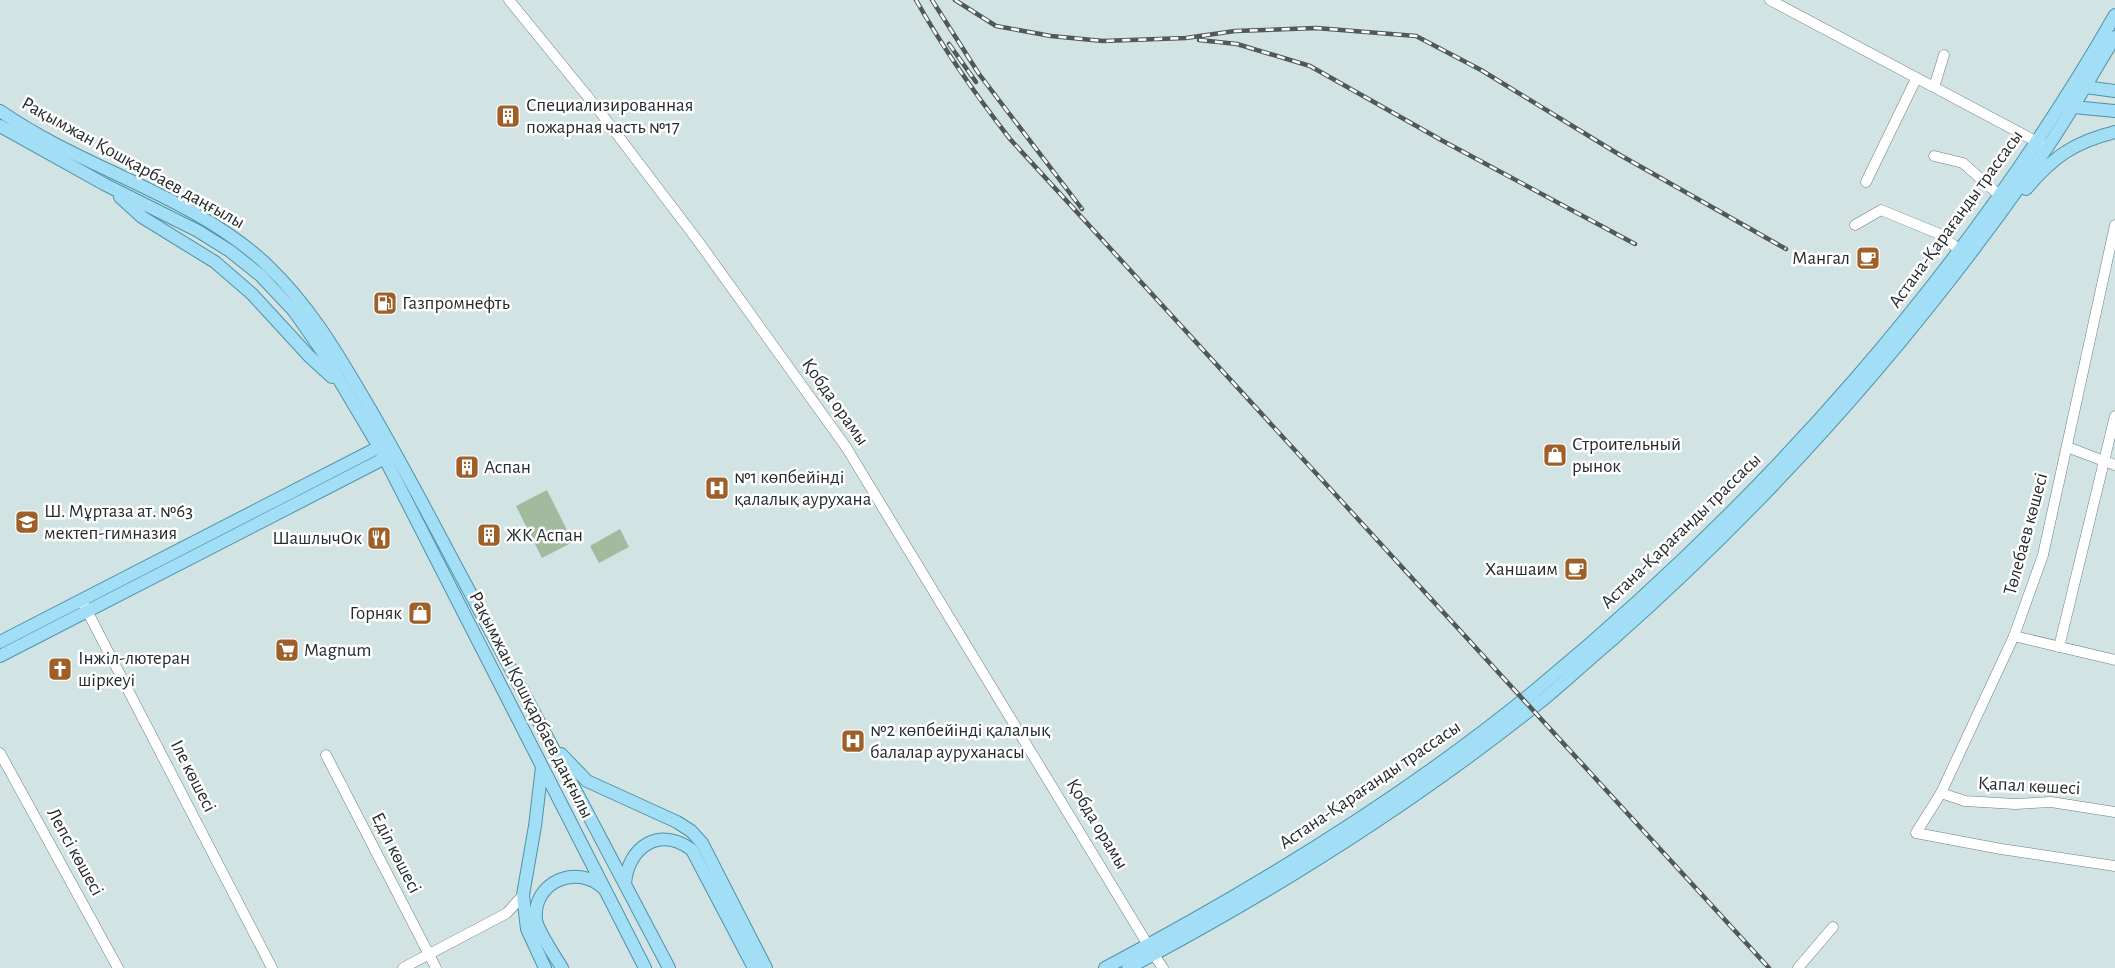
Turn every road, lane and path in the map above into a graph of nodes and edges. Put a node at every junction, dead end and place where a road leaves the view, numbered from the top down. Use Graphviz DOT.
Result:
graph roads {
  1 [pos="509,0"];
  2 [pos="1770,0"];
  3 [pos="2115,15"];
  4 [pos="2115,37"];
  5 [pos="1944,56"];
  6 [pos="1916,79"];
  7 [pos="1934,87"];
  8 [pos="2078,87"];
  9 [pos="2115,91"];
  10 [pos="2068,103"];
  11 [pos="0,110"];
  12 [pos="2115,111"];
  13 [pos="0,126"];
  14 [pos="2115,132"];
  15 [pos="2041,145"];
  16 [pos="1934,156"];
  17 [pos="1866,182"];
  18 [pos="104,184"];
  19 [pos="2003,200"];
  20 [pos="1855,225"];
  21 [pos="2115,225"];
  22 [pos="1960,251"];
  23 [pos="342,386"];
  24 [pos="2115,416"];
  25 [pos="2066,447"];
  26 [pos="387,450"];
  27 [pos="2104,462"];
  28 [pos="2115,465"];
  29 [pos="85,606"];
  30 [pos="2014,636"];
  31 [pos="0,642"];
  32 [pos="2059,647"];
  33 [pos="0,656"];
  34 [pos="2115,660"];
  35 [pos="549,742"];
  36 [pos="0,753"];
  37 [pos="326,755"];
  38 [pos="542,768"];
  39 [pos="1941,793"];
  40 [pos="2115,812"];
  41 [pos="2115,866"];
  42 [pos="625,884"];
  43 [pos="523,895"];
  44 [pos="608,897"];
  45 [pos="1833,927"];
  46 [pos="1151,950"];
  47 [pos="429,954"];
  48 [pos="118,968"];
  49 [pos="272,968"];
  50 [pos="403,968"];
  51 [pos="436,968"];
  52 [pos="545,968"];
  53 [pos="562,968"];
  54 [pos="646,968"];
  55 [pos="669,968"];
  56 [pos="754,968"];
  57 [pos="766,968"];
  58 [pos="1105,968"];
  59 [pos="1128,968"];
  60 [pos="1163,968"];
  61 [pos="1798,968"];
  1 -- 46 [label="street, Қобда орамы"];
  2 -- 6 [label="street"];
  3 -- 8 [label="main road, Астана-Қарағанды трассасы"];
  4 -- 8 [label="main road, Астана-Қарағанды трассасы"];
  5 -- 7 [label="street"];
  6 -- 7 [label="street"];
  6 -- 17 [label="street"];
  7 -- 15 [label="street"];
  8 -- 9 [label="main road"];
  8 -- 10 [label="main road, Астана-Қарағанды трассасы"];
  10 -- 12 [label="main road"];
  10 -- 15 [label="main road, Астана-Қарағанды трассасы"];
  11 -- 26 [label="main road, Рақымжан Қошқарбаев даңғылы"];
  13 -- 18 [label="main road, Рақымжан Қошқарбаев даңғылы"];
  14 -- 19 [label="main road"];
  15 -- 19 [label="main road, Астана-Қарағанды трассасы"];
  16 -- 19 [label="street"];
  18 -- 23 [label="main road"];
  18 -- 23 [label="main road, Рақымжан Қошқарбаев даңғылы"];
  19 -- 22 [label="main road, Астана-Қарағанды трассасы"];
  19 -- 46 [label="main road, Астана-Қарағанды трассасы"];
  20 -- 22 [label="street"];
  21 -- 25 [label="street, Төлебаев көшесі"];
  22 -- 46 [label="main road, Астана-Қарағанды трассасы"];
  23 -- 26 [label="main road, Рақымжан Қошқарбаев даңғылы"];
  24 -- 27 [label="street"];
  25 -- 27 [label="street"];
  25 -- 30 [label="street, Төлебаев көшесі"];
  26 -- 29 [label="main road"];
  26 -- 35 [label="main road"];
  26 -- 38 [label="main road, Рақымжан Қошқарбаев даңғылы"];
  27 -- 28 [label="street"];
  27 -- 32 [label="street"];
  29 -- 31 [label="main road"];
  29 -- 33 [label="main road"];
  29 -- 49 [label="street, Іле көшесі"];
  30 -- 32 [label="street"];
  30 -- 39 [label="street, Төлебаев көшесі"];
  32 -- 34 [label="street"];
  35 -- 42 [label="main road"];
  35 -- 57 [label="main road"];
  36 -- 48 [label="street, Лепсі көшесі"];
  37 -- 47 [label="street, Еділ көшесі"];
  38 -- 43 [label="main road"];
  38 -- 44 [label="main road, Рақымжан Қошқарбаев даңғылы"];
  39 -- 40 [label="street, Қапал көшесі"];
  39 -- 41 [label="street, Төлебаев көшесі"];
  42 -- 55 [label="main road"];
  42 -- 56 [label="main road"];
  43 -- 47 [label="street"];
  43 -- 52 [label="main road"];
  44 -- 53 [label="main road"];
  44 -- 54 [label="main road, Рақымжан Қошқарбаев даңғылы"];
  45 -- 61 [label="street"];
  46 -- 58 [label="main road"];
  46 -- 59 [label="main road"];
  46 -- 60 [label="street, Қобда орамы"];
  47 -- 50 [label="street"];
  47 -- 51 [label="street, Еділ көшесі"];
}
